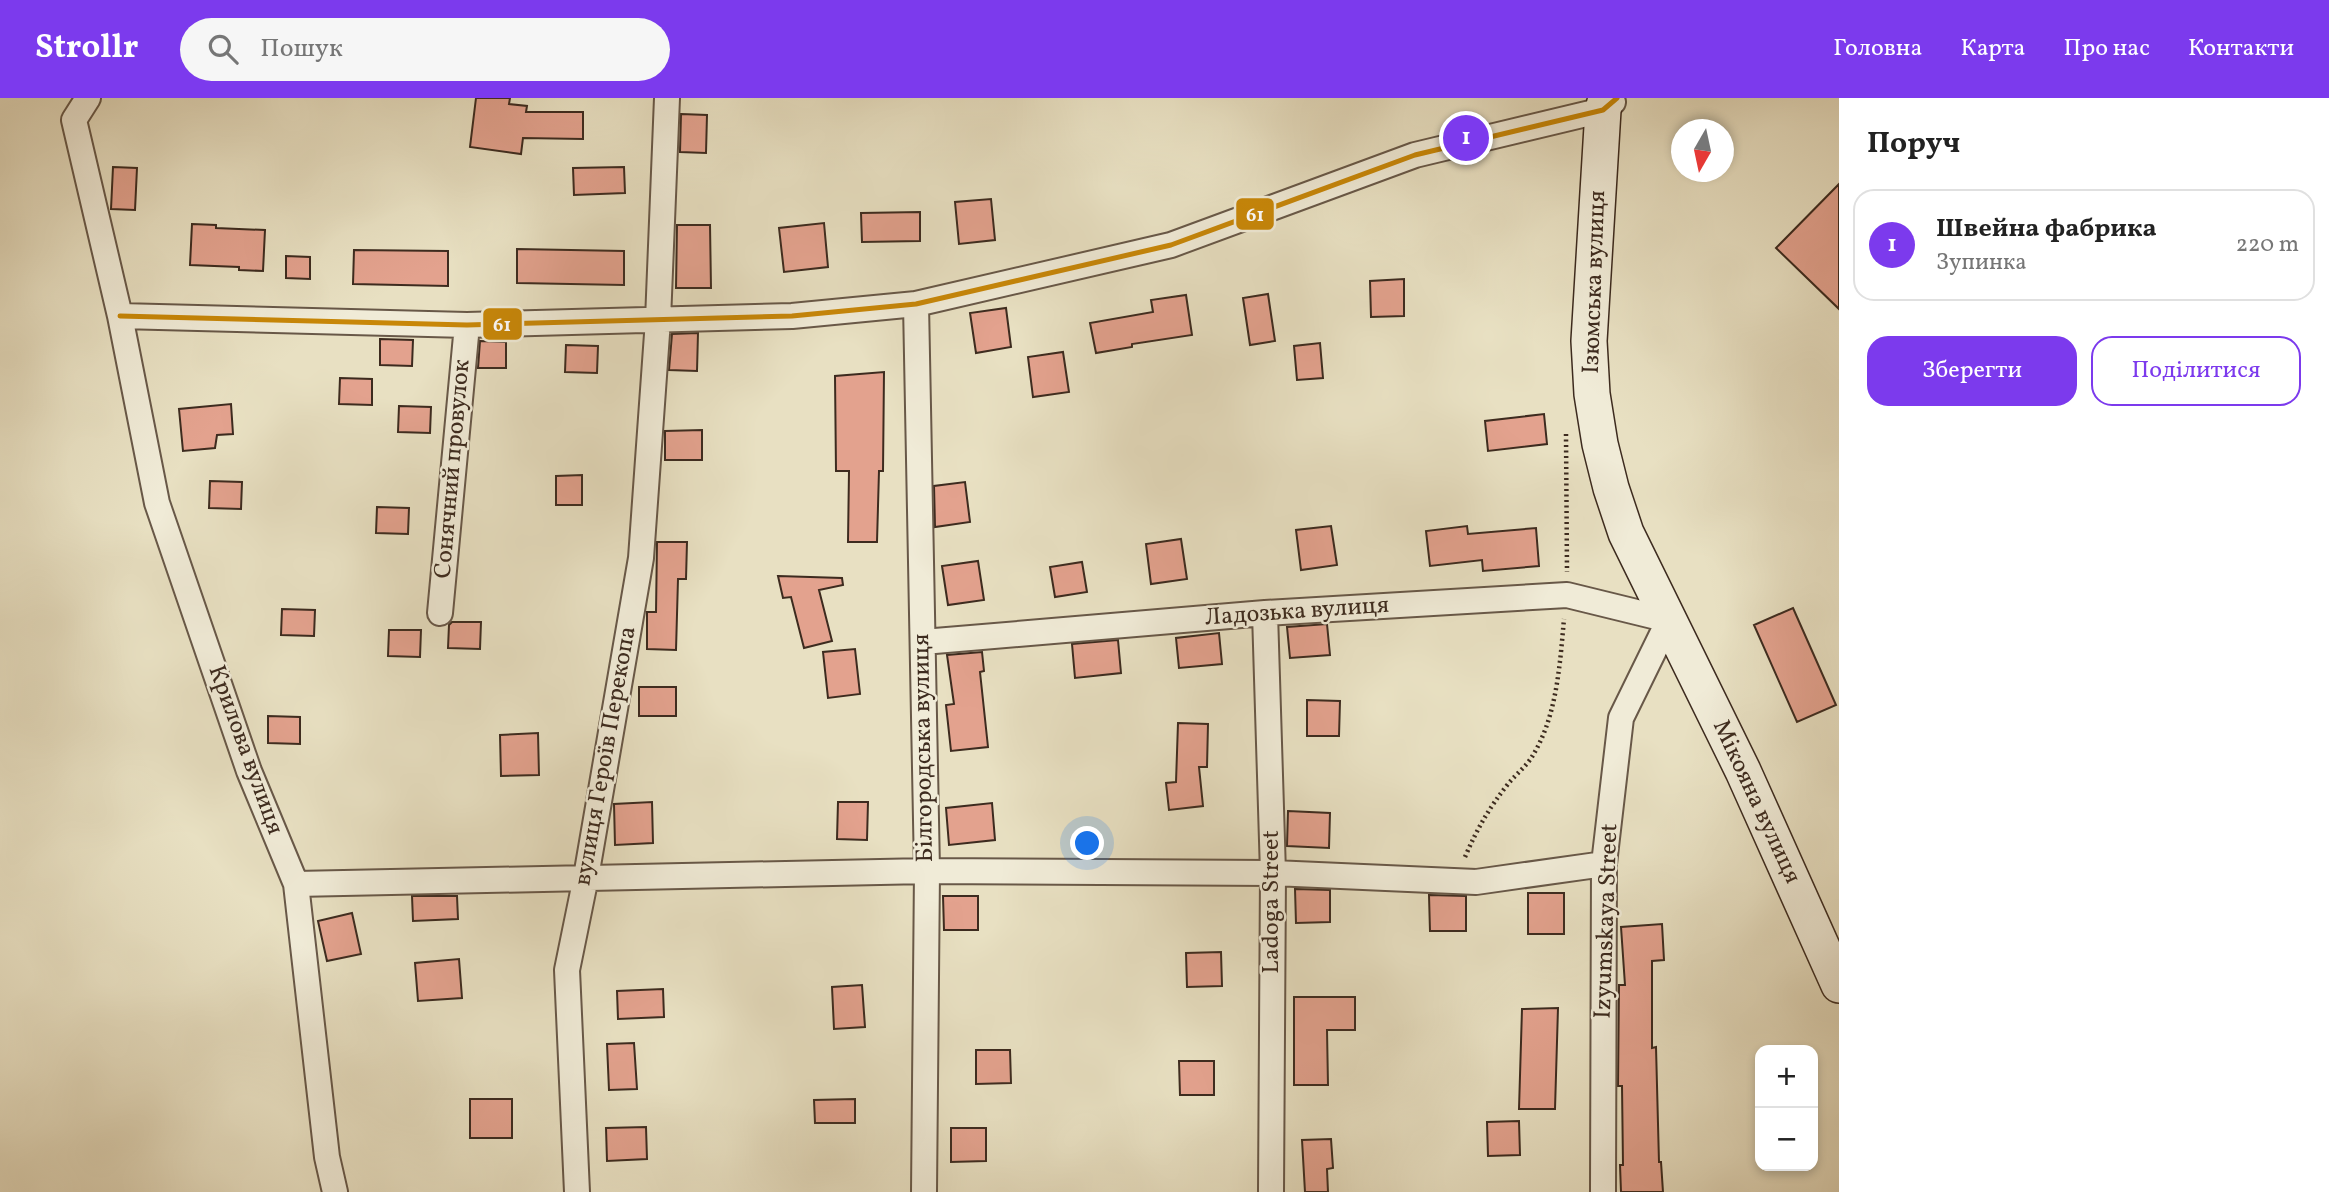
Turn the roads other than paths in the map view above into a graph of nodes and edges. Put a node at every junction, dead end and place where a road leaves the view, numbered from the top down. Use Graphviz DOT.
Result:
graph roads {
  1 [pos="88,98"];
  2 [pos="667,98"];
  3 [pos="1609,102"];
  4 [pos="916,304"];
  5 [pos="120,316"];
  6 [pos="658,320"];
  7 [pos="467,325"];
  8 [pos="1265,613"];
  9 [pos="440,614"];
  10 [pos="1670,620"];
  11 [pos="923,642"];
  12 [pos="1604,864"];
  13 [pos="927,871"];
  14 [pos="1273,873"];
  15 [pos="586,877"];
  16 [pos="296,884"];
  17 [pos="1839,985"];
  18 [pos="335,1192"];
  19 [pos="577,1192"];
  20 [pos="924,1192"];
  21 [pos="1271,1192"];
  22 [pos="1603,1192"];
  1 -- 5 [label="street, Крилова вулиця"];
  2 -- 6 [label="street, вулиця Героїв Перекопа"];
  3 -- 4 [label="street"];
  3 -- 10 [label="street, Ізюмська вулиця"];
  4 -- 6 [label="street"];
  4 -- 11 [label="street, Білгородська вулиця"];
  5 -- 7 [label="street"];
  5 -- 16 [label="street, Крилова вулиця"];
  6 -- 7 [label="street"];
  6 -- 15 [label="street, вулиця Героїв Перекопа"];
  7 -- 9 [label="street, Сонячний провулок"];
  8 -- 10 [label="street, Ладозька вулиця"];
  8 -- 11 [label="street, Ладозька вулиця"];
  8 -- 14 [label="street, Ladoga Street"];
  10 -- 12 [label="street, Izyumskaya Street"];
  10 -- 17 [label="street, Мікояна вулиця"];
  11 -- 13 [label="street, Білгородська вулиця"];
  12 -- 14 [label="street"];
  12 -- 22 [label="street, Izyumskaya Street"];
  13 -- 14 [label="street"];
  13 -- 15 [label="street"];
  13 -- 20 [label="street, Білгородська вулиця"];
  14 -- 21 [label="street, Ladoga Street"];
  15 -- 16 [label="street"];
  15 -- 19 [label="street, вулиця Героїв Перекопа"];
  16 -- 18 [label="street, Крилова вулиця"];
}
